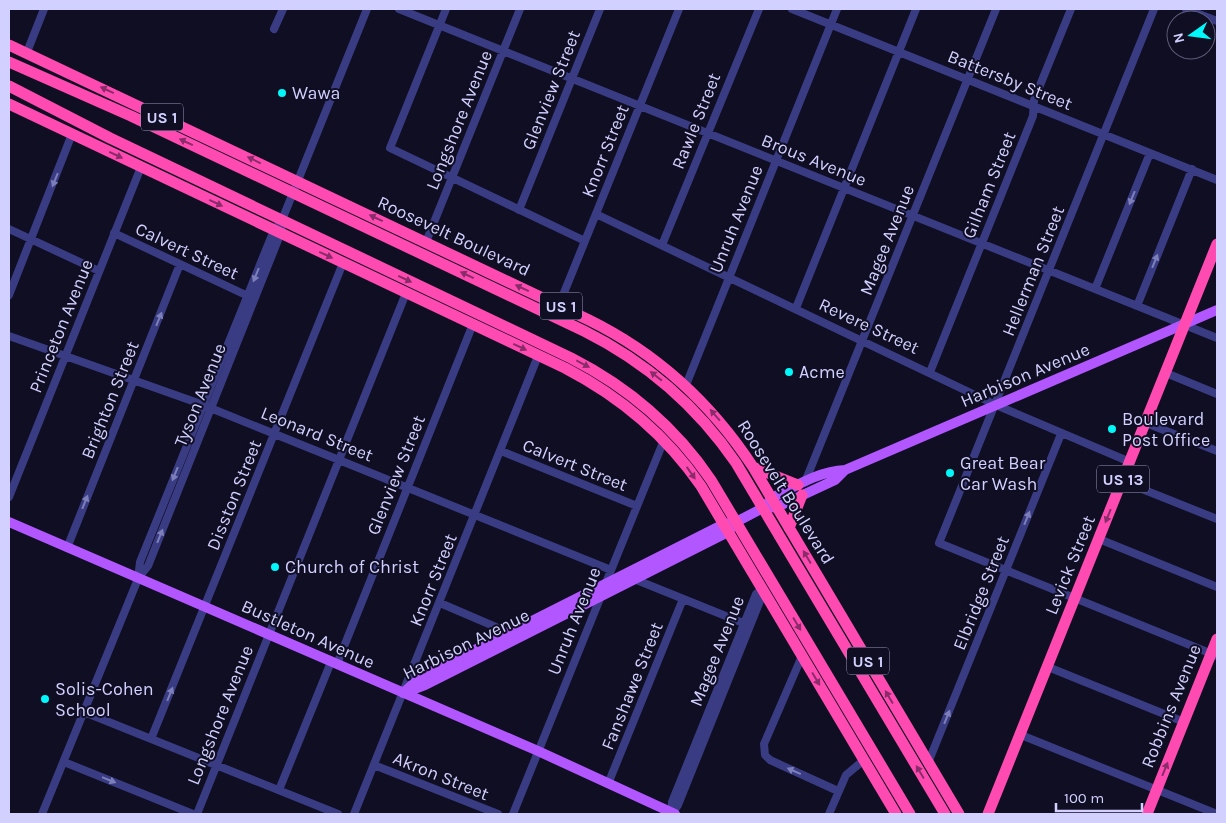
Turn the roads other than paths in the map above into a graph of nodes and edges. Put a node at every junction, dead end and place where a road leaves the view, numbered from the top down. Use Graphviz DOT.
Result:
graph roads {
  1 [pos="44,9"];
  2 [pos="283,9"];
  3 [pos="367,9"];
  4 [pos="399,9"];
  5 [pos="446,9"];
  6 [pos="520,9"];
  7 [pos="600,9"];
  8 [pos="679,9"];
  9 [pos="758,9"];
  10 [pos="792,9"];
  11 [pos="837,9"];
  12 [pos="916,9"];
  13 [pos="996,9"];
  14 [pos="1071,9"];
  15 [pos="1154,9"];
  16 [pos="1186,9"];
  17 [pos="1217,21"];
  18 [pos="831,24"];
  19 [pos="439,25"];
  20 [pos="274,29"];
  21 [pos="9,45"];
  22 [pos="9,50"];
  23 [pos="503,51"];
  24 [pos="27,52"];
  25 [pos="899,52"];
  26 [pos="9,62"];
  27 [pos="572,78"];
  28 [pos="49,79"];
  29 [pos="967,79"];
  30 [pos="9,86"];
  31 [pos="9,104"];
  32 [pos="640,106"];
  33 [pos="1034,106"];
  34 [pos="707,133"];
  35 [pos="72,134"];
  36 [pos="1104,134"];
  37 [pos="1150,153"];
  38 [pos="776,161"];
  39 [pos="141,167"];
  40 [pos="1192,169"];
  41 [pos="452,178"];
  42 [pos="1217,180"];
  43 [pos="298,181"];
  44 [pos="844,188"];
  45 [pos="218,190"];
  46 [pos="293,192"];
  47 [pos="519,210"];
  48 [pos="596,214"];
  49 [pos="912,216"];
  50 [pos="282,220"];
  51 [pos="9,229"];
  52 [pos="278,232"];
  53 [pos="114,233"];
  54 [pos="31,239"];
  55 [pos="585,241"];
  56 [pos="426,242"];
  57 [pos="982,244"];
  58 [pos="1217,244"];
  59 [pos="662,245"];
  60 [pos="343,263"];
  61 [pos="180,264"];
  62 [pos="99,271"];
  63 [pos="1049,271"];
  64 [pos="729,277"];
  65 [pos="1095,289"];
  66 [pos="406,293"];
  67 [pos="9,295"];
  68 [pos="248,296"];
  69 [pos="559,305"];
  70 [pos="1136,306"];
  71 [pos="796,308"];
  72 [pos="1217,310"];
  73 [pos="244,316"];
  74 [pos="473,324"];
  75 [pos="1185,325"];
  76 [pos="9,336"];
  77 [pos="1217,338"];
  78 [pos="862,340"];
  79 [pos="65,355"];
  80 [pos="538,356"];
  81 [pos="930,372"];
  82 [pos="1166,373"];
  83 [pos="134,380"];
  84 [pos="686,385"];
  85 [pos="1217,394"];
  86 [pos="203,404"];
  87 [pos="996,405"];
  88 [pos="211,408"];
  89 [pos="1146,422"];
  90 [pos="274,434"];
  91 [pos="1061,434"];
  92 [pos="664,440"];
  93 [pos="501,451"];
  94 [pos="1217,451"];
  95 [pos="338,459"];
  96 [pos="1130,462"];
  97 [pos="753,467"];
  98 [pos="1122,480"];
  99 [pos="407,486"];
  100 [pos="802,487"];
  101 [pos="9,497"];
  102 [pos="774,503"];
  103 [pos="637,506"];
  104 [pos="763,508"];
  105 [pos="476,515"];
  106 [pos="1217,519"];
  107 [pos="9,522"];
  108 [pos="736,522"];
  109 [pos="726,528"];
  110 [pos="789,528"];
  111 [pos="1099,539"];
  112 [pos="67,548"];
  113 [pos="611,570"];
  114 [pos="1006,571"];
  115 [pos="816,574"];
  116 [pos="138,578"];
  117 [pos="634,579"];
  118 [pos="606,584"];
  119 [pos="1217,587"];
  120 [pos="762,589"];
  121 [pos="601,596"];
  122 [pos="1075,598"];
  123 [pos="684,599"];
  124 [pos="440,603"];
  125 [pos="205,607"];
  126 [pos="747,625"];
  127 [pos="833,626"];
  128 [pos="269,634"];
  129 [pos="515,635"];
  130 [pos="1217,638"];
  131 [pos="1214,654"];
  132 [pos="802,656"];
  133 [pos="334,663"];
  134 [pos="1048,668"];
  135 [pos="404,693"];
  136 [pos="880,705"];
  137 [pos="84,712"];
  138 [pos="836,714"];
  139 [pos="1184,722"];
  140 [pos="1021,735"];
  141 [pos="151,739"];
  142 [pos="917,744"];
  143 [pos="870,748"];
  144 [pos="538,751"];
  145 [pos="864,760"];
  146 [pos="64,762"];
  147 [pos="928,763"];
  148 [pos="216,765"];
  149 [pos="374,766"];
  150 [pos="608,784"];
  151 [pos="279,790"];
  152 [pos="1156,790"];
  153 [pos="838,791"];
  154 [pos="43,812"];
  155 [pos="53,814"];
  156 [pos="195,814"];
  157 [pos="338,814"];
  158 [pos="354,814"];
  159 [pos="498,814"];
  160 [pos="513,814"];
  161 [pos="672,814"];
  162 [pos="829,814"];
  163 [pos="896,814"];
  164 [pos="910,814"];
  165 [pos="945,814"];
  166 [pos="959,814"];
  167 [pos="988,814"];
  168 [pos="1146,814"];
  169 [pos="1217,814"];
  1 -- 24 [label="street"];
  2 -- 20 [label="street"];
  3 -- 43 [label="street, Tyson Avenue"];
  4 -- 19 [label="street, Brous Avenue"];
  5 -- 19 [label="street"];
  6 -- 23 [label="street, Longshore Avenue"];
  7 -- 27 [label="street, Glenview Street"];
  8 -- 32 [label="street, Knorr Street"];
  9 -- 34 [label="street, Rawle Street"];
  10 -- 18 [label="street, Battersby Street"];
  11 -- 18 [label="street, Unruh Avenue"];
  12 -- 25 [label="street"];
  13 -- 29 [label="street, Magee Avenue"];
  14 -- 33 [label="street, Gilham Street"];
  15 -- 36 [label="street, Hellerman Street"];
  16 -- 17 [label="street"];
  18 -- 25 [label="street, Battersby Street"];
  18 -- 38 [label="street, Unruh Avenue"];
  19 -- 23 [label="street, Brous Avenue"];
  19 -- 41 [label="street"];
  21 -- 24 [label="highway, Roosevelt Boulevard / US 1"];
  22 -- 28 [label="highway"];
  23 -- 27 [label="street, Brous Avenue"];
  23 -- 41 [label="street, Longshore Avenue"];
  43 -- 24 [label="highway, Roosevelt Boulevard / US 1, one-way"];
  25 -- 29 [label="street, Battersby Street"];
  25 -- 44 [label="street"];
  26 -- 28 [label="highway, Roosevelt Boulevard / US 1"];
  27 -- 32 [label="street, Brous Avenue"];
  27 -- 47 [label="street, Glenview Street"];
  46 -- 28 [label="highway, Roosevelt Boulevard / US 1, one-way"];
  29 -- 33 [label="street, Battersby Street"];
  29 -- 49 [label="street, Magee Avenue"];
  30 -- 45 [label="highway, US 1"];
  31 -- 35 [label="highway"];
  32 -- 34 [label="street, Brous Avenue"];
  32 -- 48 [label="street, Knorr Street"];
  33 -- 36 [label="street, Battersby Street"];
  33 -- 57 [label="street, Gilham Street"];
  34 -- 38 [label="street, Brous Avenue"];
  34 -- 59 [label="street, Rawle Street"];
  35 -- 39 [label="highway, one-way"];
  35 -- 54 [label="street, one-way"];
  36 -- 37 [label="street, Battersby Street"];
  36 -- 63 [label="street, Hellerman Street"];
  37 -- 40 [label="street, Battersby Street"];
  37 -- 65 [label="street, one-way"];
  38 -- 44 [label="street, Brous Avenue"];
  38 -- 64 [label="street, Unruh Avenue"];
  39 -- 45 [label="highway"];
  39 -- 52 [label="highway, one-way"];
  39 -- 53 [label="street, Princeton Avenue"];
  40 -- 42 [label="street, Battersby Street"];
  70 -- 40 [label="street, one-way"];
  41 -- 47 [label="street"];
  41 -- 56 [label="street, Longshore Avenue"];
  43 -- 46 [label="street, Tyson Avenue"];
  56 -- 43 [label="highway, Roosevelt Boulevard / US 1, one-way"];
  44 -- 49 [label="street, Brous Avenue"];
  44 -- 71 [label="street"];
  45 -- 50 [label="highway, US 1"];
  46 -- 50 [label="street, Tyson Avenue"];
  104 -- 46 [label="highway, Roosevelt Boulevard / US 1, one-way"];
  47 -- 55 [label="street"];
  48 -- 55 [label="street, Knorr Street"];
  48 -- 59 [label="street, Revere Street"];
  49 -- 57 [label="street, Brous Avenue"];
  49 -- 78 [label="street, Magee Avenue"];
  50 -- 52 [label="street, Tyson Avenue"];
  50 -- 108 [label="highway, US 1, one-way"];
  51 -- 54 [label="street"];
  52 -- 60 [label="highway, one-way"];
  52 -- 68 [label="street, Tyson Avenue, one-way"];
  52 -- 73 [label="street, Tyson Avenue"];
  53 -- 61 [label="street, Calvert Street"];
  53 -- 62 [label="street, Princeton Avenue"];
  54 -- 62 [label="street"];
  54 -- 67 [label="street"];
  55 -- 69 [label="street, Knorr Street"];
  69 -- 56 [label="highway, Roosevelt Boulevard / US 1, one-way"];
  57 -- 63 [label="street, Brous Avenue"];
  57 -- 81 [label="street, Gilham Street"];
  58 -- 75 [label="highway, Levick Street / US 13"];
  59 -- 64 [label="street, Revere Street"];
  60 -- 66 [label="highway"];
  60 -- 90 [label="street, Disston Street"];
  61 -- 68 [label="street, Calvert Street"];
  83 -- 61 [label="street, Brighton Street, one-way"];
  62 -- 79 [label="street, Princeton Avenue"];
  63 -- 65 [label="street, Brous Avenue"];
  63 -- 87 [label="street, Hellerman Street"];
  64 -- 71 [label="street, Revere Street"];
  64 -- 84 [label="street, Unruh Avenue"];
  65 -- 70 [label="street, Brous Avenue"];
  66 -- 74 [label="highway"];
  66 -- 95 [label="street, Longshore Avenue"];
  68 -- 73 [label="street, Tyson Avenue"];
  69 -- 84 [label="highway, Roosevelt Boulevard / US 1"];
  70 -- 75 [label="street, Brous Avenue"];
  71 -- 78 [label="street, Revere Street"];
  72 -- 75 [label="main road, Harbison Avenue"];
  73 -- 86 [label="street, Tyson Avenue"];
  73 -- 88 [label="street, Tyson Avenue"];
  74 -- 80 [label="highway, one-way"];
  74 -- 99 [label="street, Glenview Street"];
  75 -- 77 [label="street, Brous Avenue"];
  75 -- 82 [label="highway, Levick Street / US 13"];
  75 -- 87 [label="main road, Harbison Avenue"];
  76 -- 79 [label="street, Leonard Street"];
  78 -- 81 [label="street, Revere Street"];
  78 -- 100 [label="street, Magee Avenue"];
  79 -- 83 [label="street, Leonard Street"];
  79 -- 101 [label="street, Princeton Avenue"];
  80 -- 92 [label="highway"];
  80 -- 93 [label="street, Knorr Street"];
  81 -- 87 [label="street, Revere Street"];
  82 -- 85 [label="street"];
  82 -- 89 [label="highway, Levick Street / US 13"];
  83 -- 86 [label="street, Leonard Street"];
  112 -- 83 [label="street, Brighton Street, one-way"];
  97 -- 84 [label="highway, Roosevelt Boulevard / US 1, one-way"];
  86 -- 88 [label="street, Leonard Street"];
  86 -- 116 [label="street, Tyson Avenue, one-way"];
  87 -- 91 [label="street, Revere Street"];
  87 -- 100 [label="main road, Harbison Avenue"];
  87 -- 114 [label="street, Hellerman Street"];
  88 -- 90 [label="street, Leonard Street"];
  116 -- 88 [label="street, Tyson Avenue, one-way"];
  89 -- 94 [label="street"];
  89 -- 96 [label="highway, Levick Street / US 13"];
  90 -- 95 [label="street, Leonard Street"];
  90 -- 125 [label="street, Disston Street"];
  91 -- 96 [label="street, Revere Street"];
  114 -- 91 [label="street, Elbridge Street, one-way"];
  92 -- 103 [label="street, Unruh Avenue"];
  92 -- 109 [label="highway, one-way"];
  93 -- 103 [label="street, Calvert Street"];
  93 -- 105 [label="street, Knorr Street"];
  95 -- 99 [label="street, Leonard Street"];
  95 -- 128 [label="street, Longshore Avenue"];
  96 -- 98 [label="highway, Levick Street / US 13"];
  97 -- 100 [label="highway"];
  97 -- 102 [label="highway, Roosevelt Boulevard / US 1"];
  98 -- 106 [label="street"];
  98 -- 111 [label="highway, Levick Street / US 13, one-way"];
  99 -- 105 [label="street, Leonard Street"];
  99 -- 133 [label="street, Glenview Street"];
  100 -- 102 [label="main road, Harbison Avenue"];
  100 -- 110 [label="highway"];
  102 -- 104 [label="main road, Harbison Avenue"];
  102 -- 110 [label="highway, Roosevelt Boulevard / US 1"];
  103 -- 113 [label="street, Unruh Avenue"];
  104 -- 108 [label="main road, Harbison Avenue"];
  104 -- 127 [label="highway, Roosevelt Boulevard / US 1"];
  105 -- 113 [label="street, Leonard Street"];
  105 -- 124 [label="street, Knorr Street"];
  107 -- 112 [label="main road, Bustleton Avenue"];
  108 -- 109 [label="main road, Harbison Avenue"];
  108 -- 143 [label="highway, US 1, one-way"];
  109 -- 117 [label="main road, Harbison Avenue"];
  109 -- 118 [label="main road, Harbison Avenue"];
  109 -- 120 [label="highway"];
  115 -- 110 [label="highway, Roosevelt Boulevard / US 1, one-way"];
  111 -- 119 [label="street"];
  111 -- 122 [label="highway, Levick Street / US 13"];
  112 -- 116 [label="main road, Bustleton Avenue"];
  113 -- 118 [label="street, Unruh Avenue"];
  114 -- 122 [label="street"];
  147 -- 114 [label="street, Elbridge Street, one-way"];
  115 -- 127 [label="highway"];
  142 -- 115 [label="highway, Roosevelt Boulevard / US 1, one-way"];
  116 -- 125 [label="main road, Bustleton Avenue"];
  116 -- 137 [label="street, Tyson Avenue"];
  117 -- 121 [label="main road, Harbison Avenue"];
  117 -- 123 [label="street"];
  118 -- 121 [label="street, Unruh Avenue"];
  118 -- 129 [label="main road, Harbison Avenue"];
  120 -- 126 [label="street, Magee Avenue"];
  120 -- 132 [label="highway"];
  121 -- 129 [label="main road, Harbison Avenue"];
  121 -- 144 [label="street, Unruh Avenue"];
  122 -- 131 [label="street"];
  122 -- 134 [label="highway, Levick Street / US 13"];
  123 -- 126 [label="street"];
  123 -- 150 [label="street, Fanshawe Street"];
  124 -- 129 [label="street"];
  124 -- 135 [label="street, Knorr Street"];
  125 -- 128 [label="main road, Bustleton Avenue"];
  141 -- 125 [label="street, Disston Street, one-way"];
  126 -- 161 [label="street, Magee Avenue"];
  127 -- 136 [label="highway, Roosevelt Boulevard / US 1"];
  128 -- 133 [label="main road, Bustleton Avenue"];
  128 -- 148 [label="street, Longshore Avenue"];
  129 -- 135 [label="main road, Harbison Avenue"];
  130 -- 131 [label="highway, Robbins Avenue"];
  131 -- 139 [label="highway, Robbins Avenue"];
  132 -- 138 [label="highway, one-way"];
  153 -- 132 [label="street, one-way"];
  133 -- 135 [label="main road, Bustleton Avenue"];
  133 -- 151 [label="street, Glenview Street"];
  134 -- 139 [label="street"];
  134 -- 140 [label="highway, Levick Street / US 13"];
  135 -- 144 [label="main road, Bustleton Avenue"];
  135 -- 149 [label="street, Knorr Street"];
  136 -- 142 [label="highway"];
  165 -- 136 [label="highway, Roosevelt Boulevard / US 1, one-way"];
  137 -- 141 [label="street"];
  137 -- 146 [label="street, Tyson Avenue"];
  138 -- 143 [label="highway"];
  138 -- 145 [label="highway"];
  152 -- 139 [label="highway, Robbins Avenue, one-way"];
  140 -- 152 [label="street"];
  140 -- 167 [label="highway, Levick Street / US 13"];
  141 -- 148 [label="street"];
  142 -- 147 [label="highway, Roosevelt Boulevard / US 1"];
  143 -- 164 [label="highway, US 1"];
  144 -- 150 [label="main road, Bustleton Avenue"];
  144 -- 160 [label="street, Unruh Avenue"];
  145 -- 153 [label="street"];
  145 -- 163 [label="highway"];
  146 -- 154 [label="street, Tyson Avenue"];
  146 -- 156 [label="street, one-way"];
  147 -- 166 [label="highway, Roosevelt Boulevard / US 1"];
  148 -- 151 [label="street"];
  148 -- 156 [label="street, Longshore Avenue"];
  149 -- 158 [label="street, Knorr Street"];
  149 -- 159 [label="street, Akron Street"];
  150 -- 161 [label="main road, Bustleton Avenue"];
  151 -- 157 [label="street"];
  152 -- 168 [label="highway, Robbins Avenue"];
  152 -- 169 [label="street"];
  153 -- 162 [label="street"];
  154 -- 155 [label="street"];
}
